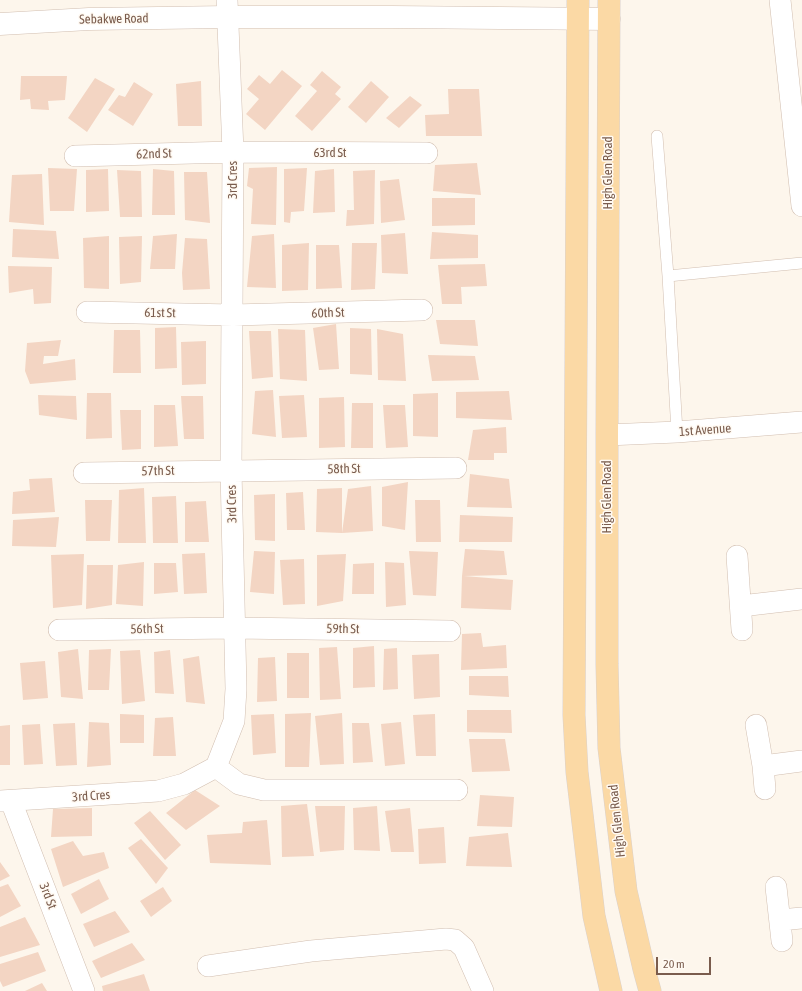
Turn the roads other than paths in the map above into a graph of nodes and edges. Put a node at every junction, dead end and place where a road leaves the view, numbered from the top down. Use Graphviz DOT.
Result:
graph roads {
  1 [pos="780,0"];
  2 [pos="227,8"];
  3 [pos="578,9"];
  4 [pos="609,9"];
  5 [pos="0,24"];
  6 [pos="797,108"];
  7 [pos="656,136"];
  8 [pos="233,152"];
  9 [pos="427,153"];
  10 [pos="75,156"];
  11 [pos="802,206"];
  12 [pos="802,263"];
  13 [pos="668,276"];
  14 [pos="422,310"];
  15 [pos="87,312"];
  16 [pos="233,315"];
  17 [pos="802,422"];
  18 [pos="677,432"];
  19 [pos="607,435"];
  20 [pos="456,468"];
  21 [pos="231,470"];
  22 [pos="84,473"];
  23 [pos="737,556"];
  24 [pos="802,598"];
  25 [pos="741,606"];
  26 [pos="235,628"];
  27 [pos="59,630"];
  28 [pos="450,630"];
  29 [pos="742,630"];
  30 [pos="756,725"];
  31 [pos="802,760"];
  32 [pos="763,766"];
  33 [pos="216,767"];
  34 [pos="765,789"];
  35 [pos="457,790"];
  36 [pos="5,801"];
  37 [pos="776,887"];
  38 [pos="802,918"];
  39 [pos="780,920"];
  40 [pos="782,940"];
  41 [pos="208,966"];
  42 [pos="84,991"];
  43 [pos="484,991"];
  44 [pos="611,991"];
  45 [pos="650,991"];
  1 -- 6 [label="street"];
  2 -- 3 [label="street, Sebakwe Road"];
  2 -- 5 [label="street, Sebakwe Road"];
  2 -- 8 [label="street, 3rd Cres"];
  3 -- 4 [label="street, Sebakwe Road"];
  3 -- 44 [label="main road"];
  4 -- 19 [label="main road, High Glen Road"];
  6 -- 11 [label="street"];
  7 -- 13 [label="lane"];
  8 -- 9 [label="street, 63rd St"];
  8 -- 10 [label="street, 62nd St"];
  8 -- 16 [label="street, 3rd Cres"];
  12 -- 13 [label="lane"];
  13 -- 18 [label="lane"];
  14 -- 16 [label="street, 60th St"];
  15 -- 16 [label="street, 61st St"];
  16 -- 21 [label="street, 3rd Cres"];
  17 -- 18 [label="street, 1st Avenue"];
  18 -- 19 [label="street, 1st Avenue"];
  19 -- 45 [label="main road, High Glen Road"];
  20 -- 21 [label="street, 58th St"];
  21 -- 22 [label="street, 57th St"];
  21 -- 26 [label="street, 3rd Cres"];
  23 -- 25 [label="street"];
  24 -- 25 [label="street"];
  25 -- 29 [label="street"];
  26 -- 27 [label="street, 56th St"];
  26 -- 28 [label="street, 59th St"];
  26 -- 33 [label="street, 3rd Cres"];
  30 -- 32 [label="street"];
  31 -- 32 [label="street"];
  32 -- 34 [label="street"];
  33 -- 35 [label="street"];
  33 -- 36 [label="street, 3rd Cres"];
  36 -- 42 [label="street, 3rd St"];
  37 -- 39 [label="street"];
  38 -- 39 [label="street"];
  39 -- 40 [label="street"];
  41 -- 43 [label="street"];
}
